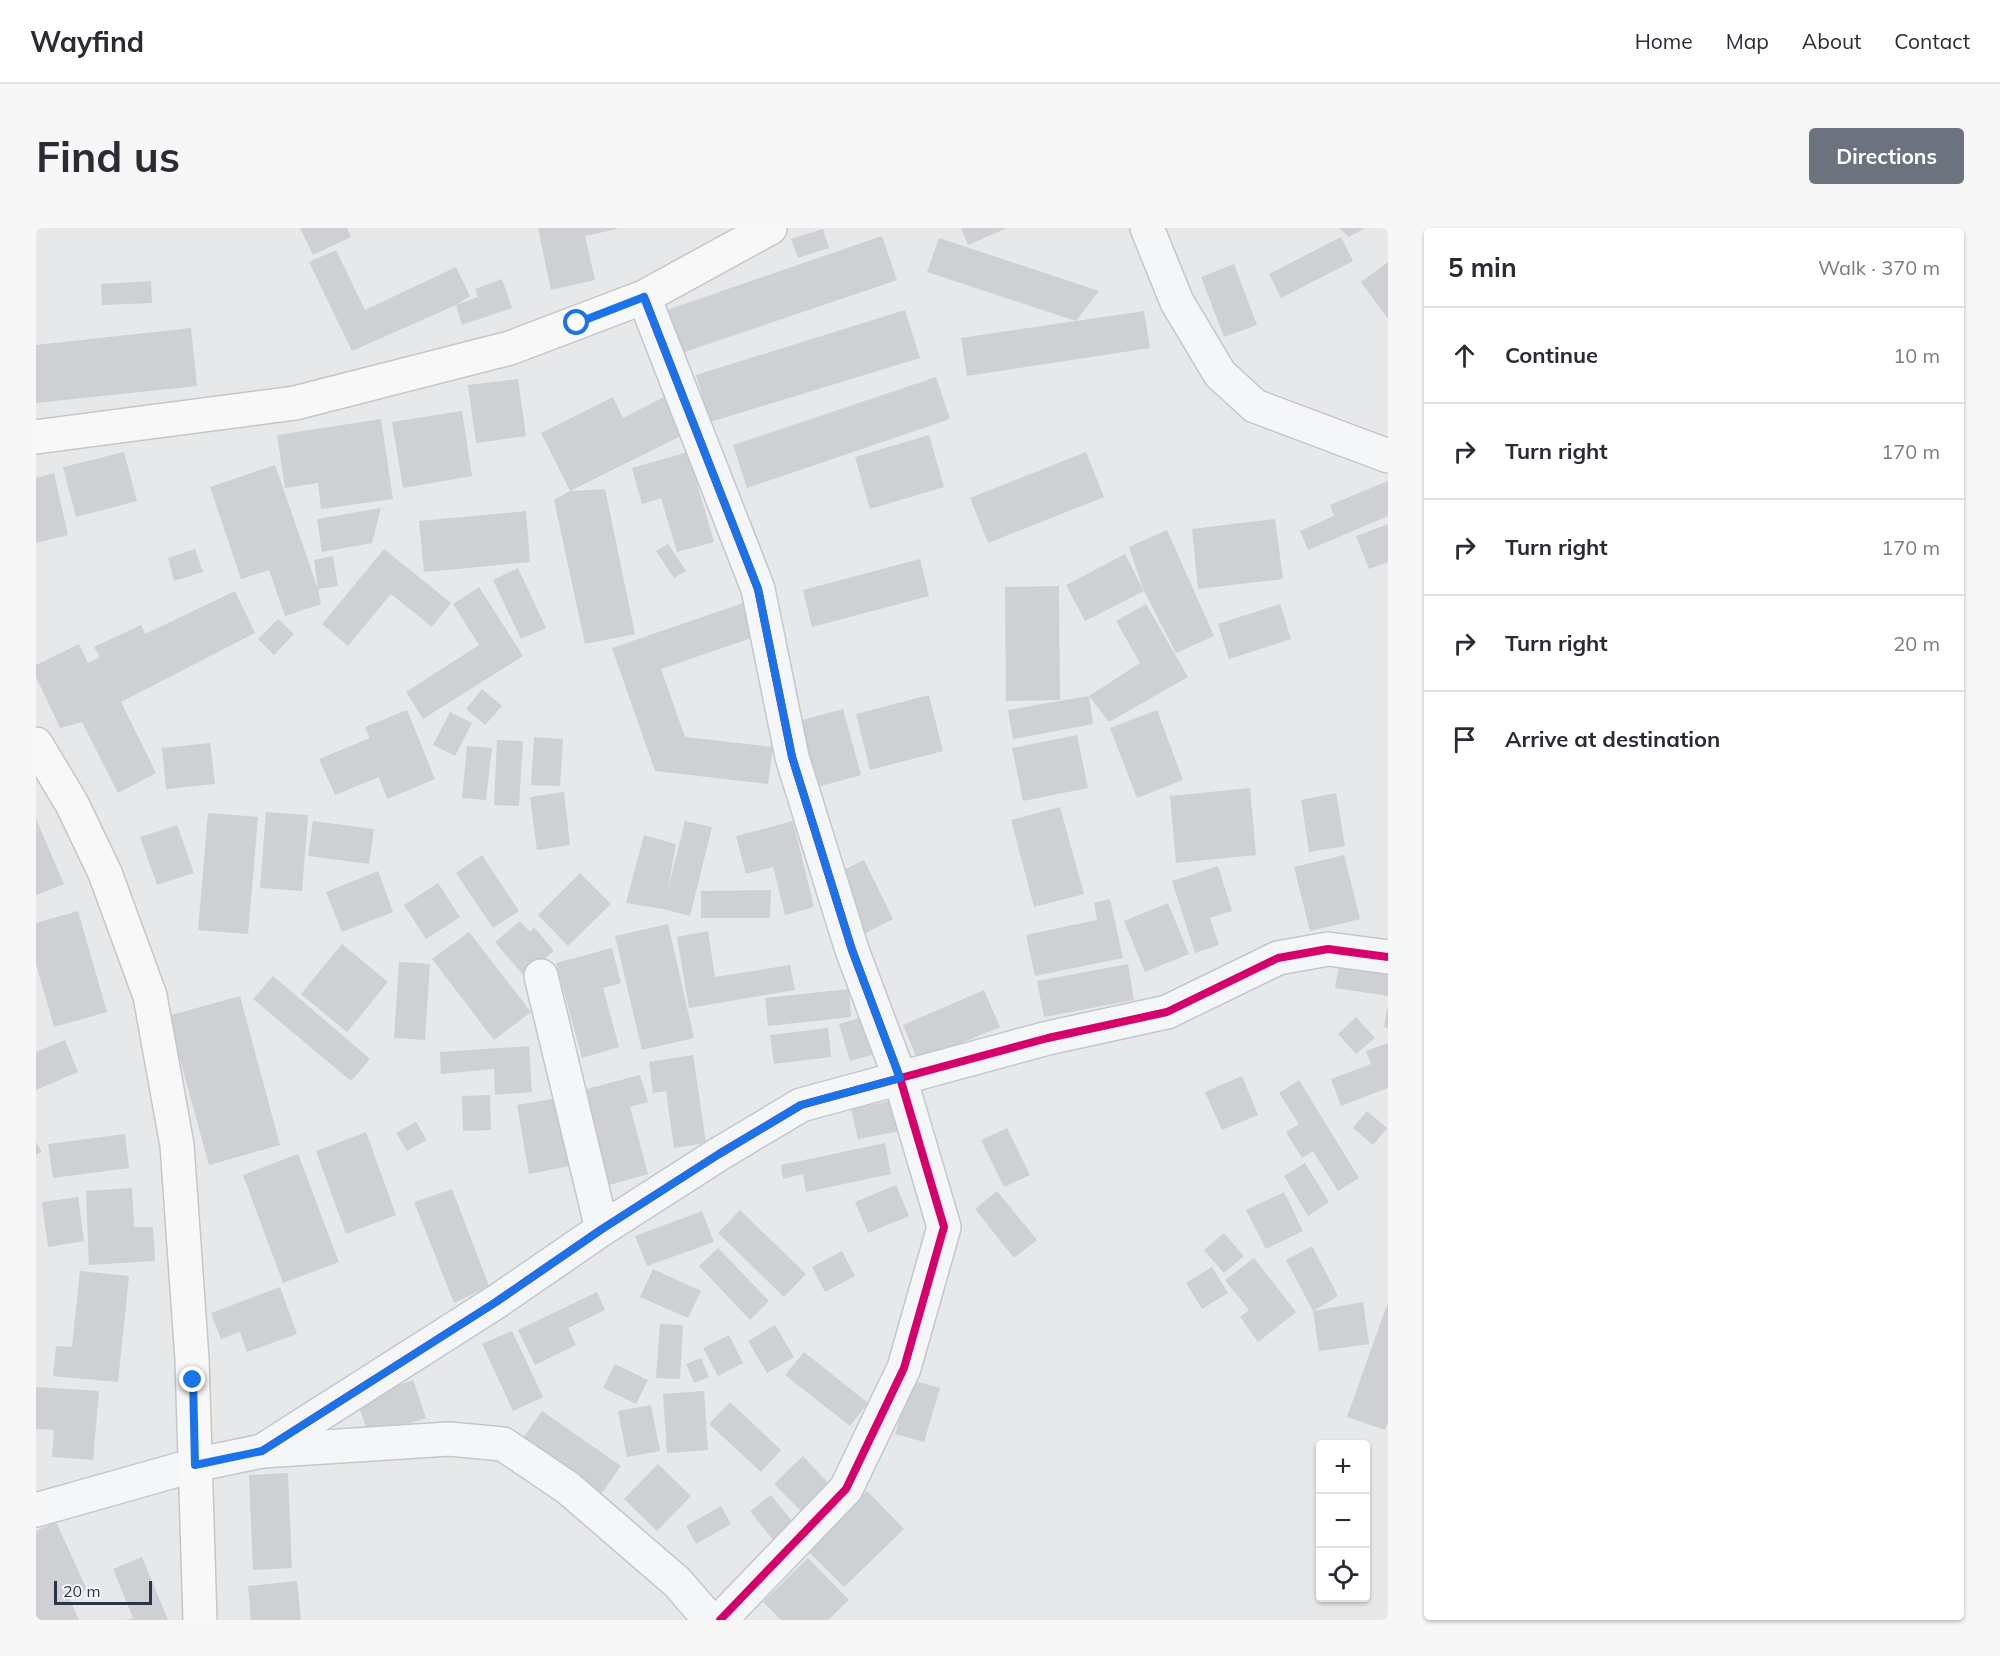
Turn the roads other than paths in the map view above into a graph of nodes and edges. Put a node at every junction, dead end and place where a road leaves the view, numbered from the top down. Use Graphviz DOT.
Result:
graph roads {
  1 [pos="771,228"];
  2 [pos="1147,228"];
  3 [pos="644,297"];
  4 [pos="36,437"];
  5 [pos="1388,456"];
  6 [pos="36,744"];
  7 [pos="1388,957"];
  8 [pos="541,976"];
  9 [pos="900,1078"];
  10 [pos="602,1229"];
  11 [pos="262,1451"];
  12 [pos="195,1465"];
  13 [pos="36,1510"];
  14 [pos="200,1620"];
  15 [pos="710,1620"];
  16 [pos="720,1620"];
  1 -- 3 [label="street"];
  2 -- 5 [label="street"];
  3 -- 4 [label="street"];
  3 -- 9 [label="street"];
  6 -- 12 [label="street"];
  7 -- 9 [label="street"];
  8 -- 10 [label="street"];
  9 -- 10 [label="street"];
  9 -- 16 [label="street"];
  10 -- 11 [label="street"];
  11 -- 12 [label="street"];
  11 -- 15 [label="street"];
  12 -- 13 [label="street"];
  12 -- 14 [label="street"];
}
